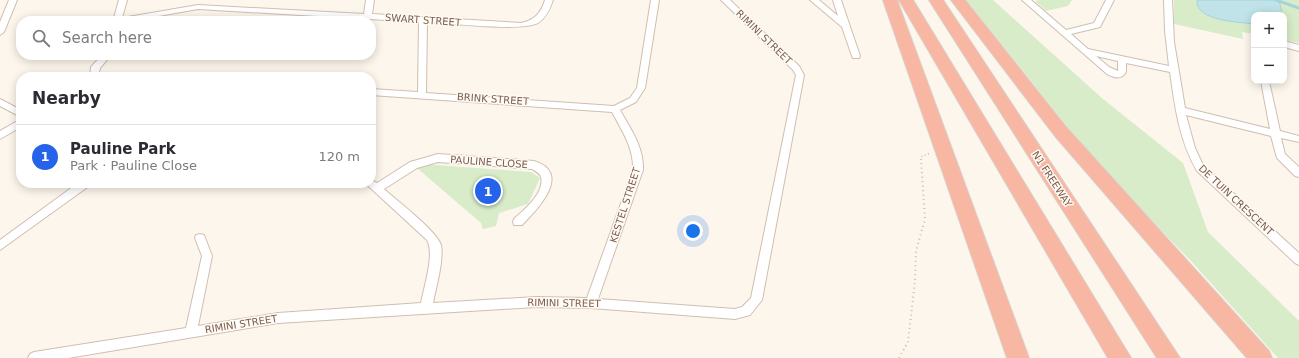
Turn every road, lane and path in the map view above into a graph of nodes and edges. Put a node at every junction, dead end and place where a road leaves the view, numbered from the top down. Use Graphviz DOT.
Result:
graph roads {
  1 [pos="12,0"];
  2 [pos="123,0"];
  3 [pos="370,0"];
  4 [pos="549,0"];
  5 [pos="655,0"];
  6 [pos="725,0"];
  7 [pos="814,0"];
  8 [pos="837,0"];
  9 [pos="890,0"];
  10 [pos="906,0"];
  11 [pos="936,0"];
  12 [pos="958,0"];
  13 [pos="1026,0"];
  14 [pos="1110,0"];
  15 [pos="1168,0"];
  16 [pos="118,16"];
  17 [pos="146,16"];
  18 [pos="368,16"];
  19 [pos="376,17"];
  20 [pos="423,20"];
  21 [pos="844,25"];
  22 [pos="0,32"];
  23 [pos="1065,33"];
  24 [pos="1287,45"];
  25 [pos="1299,48"];
  26 [pos="1085,51"];
  27 [pos="856,56"];
  28 [pos="102,60"];
  29 [pos="1122,60"];
  30 [pos="1174,70"];
  31 [pos="93,72"];
  32 [pos="1266,84"];
  33 [pos="376,92"];
  34 [pos="422,94"];
  35 [pos="0,102"];
  36 [pos="616,109"];
  37 [pos="1180,110"];
  38 [pos="16,111"];
  39 [pos="16,125"];
  40 [pos="1275,133"];
  41 [pos="0,136"];
  42 [pos="1299,139"];
  43 [pos="943,148"];
  44 [pos="1299,172"];
  45 [pos="376,185"];
  46 [pos="78,188"];
  47 [pos="376,188"];
  48 [pos="518,222"];
  49 [pos="200,238"];
  50 [pos="0,246"];
  51 [pos="1299,260"];
  52 [pos="591,303"];
  53 [pos="426,309"];
  54 [pos="191,332"];
  55 [pos="34,358"];
  56 [pos="899,358"];
  57 [pos="1017,358"];
  58 [pos="1120,358"];
  59 [pos="1169,358"];
  60 [pos="1261,358"];
  1 -- 22 [label="street"];
  2 -- 16 [label="street"];
  3 -- 18 [label="street"];
  4 -- 20 [label="street, SWART STREET"];
  5 -- 36 [label="street"];
  6 -- 52 [label="street, RIMINI STREET"];
  7 -- 21 [label="street"];
  8 -- 21 [label="street"];
  9 -- 43 [label="highway"];
  10 -- 58 [label="highway"];
  11 -- 59 [label="highway, N1 FREEWAY"];
  12 -- 60 [label="highway"];
  13 -- 23 [label="street"];
  14 -- 23 [label="street"];
  15 -- 30 [label="street, DE TUIN CRESCENT"];
  17 -- 18 [label="street, SWART STREET"];
  19 -- 20 [label="street, SWART STREET"];
  20 -- 34 [label="street"];
  21 -- 27 [label="street"];
  23 -- 26 [label="street"];
  24 -- 25 [label="street"];
  26 -- 29 [label="street"];
  26 -- 29 [label="street"];
  28 -- 31 [label="street"];
  29 -- 30 [label="street"];
  30 -- 37 [label="street, DE TUIN CRESCENT"];
  32 -- 40 [label="street"];
  33 -- 34 [label="street, BRINK STREET"];
  34 -- 36 [label="street, BRINK STREET"];
  35 -- 38 [label="street"];
  36 -- 52 [label="street, KESTEL STREET"];
  37 -- 40 [label="street"];
  37 -- 51 [label="street, DE TUIN CRESCENT"];
  39 -- 41 [label="street"];
  40 -- 42 [label="street"];
  40 -- 44 [label="street"];
  43 -- 56 [label="path"];
  43 -- 57 [label="highway"];
  45 -- 48 [label="street, PAULINE CLOSE"];
  46 -- 50 [label="street"];
  47 -- 53 [label="street"];
  49 -- 54 [label="street"];
  52 -- 53 [label="street, RIMINI STREET"];
  53 -- 54 [label="street, RIMINI STREET"];
  54 -- 55 [label="street, RIMINI STREET"];
}
